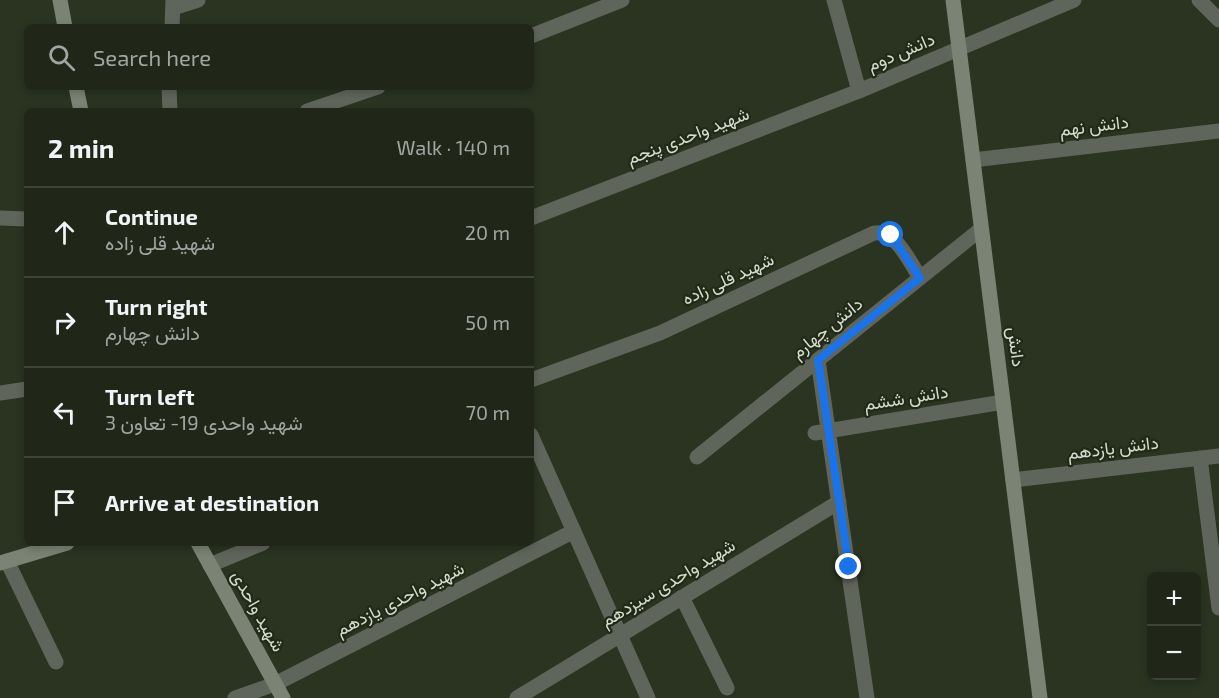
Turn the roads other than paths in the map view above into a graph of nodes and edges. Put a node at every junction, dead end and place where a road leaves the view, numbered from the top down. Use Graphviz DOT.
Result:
graph roads {
  1 [pos="60,0"];
  2 [pos="198,0"];
  3 [pos="622,0"];
  4 [pos="834,0"];
  5 [pos="953,0"];
  6 [pos="1074,0"];
  7 [pos="1199,0"];
  8 [pos="173,4"];
  9 [pos="1219,20"];
  10 [pos="64,24"];
  11 [pos="172,24"];
  12 [pos="534,35"];
  13 [pos="959,49"];
  14 [pos="77,90"];
  15 [pos="169,90"];
  16 [pos="369,90"];
  17 [pos="859,91"];
  18 [pos="80,108"];
  19 [pos="170,108"];
  20 [pos="316,108"];
  21 [pos="1219,131"];
  22 [pos="973,160"];
  23 [pos="534,217"];
  24 [pos="0,218"];
  25 [pos="24,219"];
  26 [pos="981,229"];
  27 [pos="920,278"];
  28 [pos="818,360"];
  29 [pos="534,379"];
  30 [pos="24,389"];
  31 [pos="0,393"];
  32 [pos="1003,402"];
  33 [pos="822,432"];
  34 [pos="534,442"];
  35 [pos="1219,456"];
  36 [pos="697,457"];
  37 [pos="1200,458"];
  38 [pos="1012,480"];
  39 [pos="839,501"];
  40 [pos="574,531"];
  41 [pos="57,546"];
  42 [pos="200,546"];
  43 [pos="256,546"];
  44 [pos="3,562"];
  45 [pos="210,565"];
  46 [pos="682,597"];
  47 [pos="1219,608"];
  48 [pos="621,635"];
  49 [pos="56,662"];
  50 [pos="727,688"];
  51 [pos="279,691"];
  52 [pos="526,696"];
  53 [pos="235,698"];
  54 [pos="648,698"];
  55 [pos="867,698"];
  56 [pos="1040,698"];
  1 -- 10 [label="street"];
  2 -- 8 [label="street"];
  3 -- 12 [label="street"];
  4 -- 17 [label="street"];
  5 -- 13 [label="street, دانش"];
  6 -- 13 [label="street, دانش دوم"];
  7 -- 9 [label="street"];
  8 -- 11 [label="street"];
  13 -- 17 [label="street, دانش دوم"];
  13 -- 22 [label="street, دانش"];
  14 -- 18 [label="street"];
  15 -- 19 [label="street"];
  16 -- 20 [label="street"];
  17 -- 23 [label="street, شهید واحدی پنجم"];
  21 -- 22 [label="street, دانش نهم"];
  22 -- 26 [label="street, دانش"];
  24 -- 25 [label="street"];
  26 -- 27 [label="street, دانش چهارم"];
  26 -- 32 [label="street, دانش"];
  27 -- 28 [label="street, دانش چهارم"];
  27 -- 29 [label="street, شهید قلی زاده"];
  28 -- 33 [label="street"];
  28 -- 36 [label="street, دانش چهارم"];
  30 -- 31 [label="street"];
  32 -- 33 [label="street, دانش ششم"];
  32 -- 38 [label="street, دانش"];
  33 -- 39 [label="street"];
  34 -- 40 [label="street"];
  35 -- 37 [label="street, دانش یازدهم"];
  37 -- 38 [label="street, دانش یازدهم"];
  37 -- 47 [label="street"];
  38 -- 56 [label="street, دانش"];
  39 -- 46 [label="street, شهید واحدی سیزدهم"];
  39 -- 55 [label="street"];
  40 -- 48 [label="street"];
  40 -- 51 [label="street, شهید واحدی یازدهم"];
  41 -- 44 [label="street"];
  42 -- 45 [label="street, شهید واحدی"];
  43 -- 45 [label="street"];
  44 -- 49 [label="street"];
  45 -- 51 [label="street, شهید واحدی"];
  46 -- 48 [label="street, شهید واحدی سیزدهم"];
  46 -- 50 [label="street"];
  48 -- 52 [label="street, شهید واحدی سیزدهم"];
  48 -- 54 [label="street"];
  51 -- 53 [label="street, شهید واحدی یازدهم"];
}
